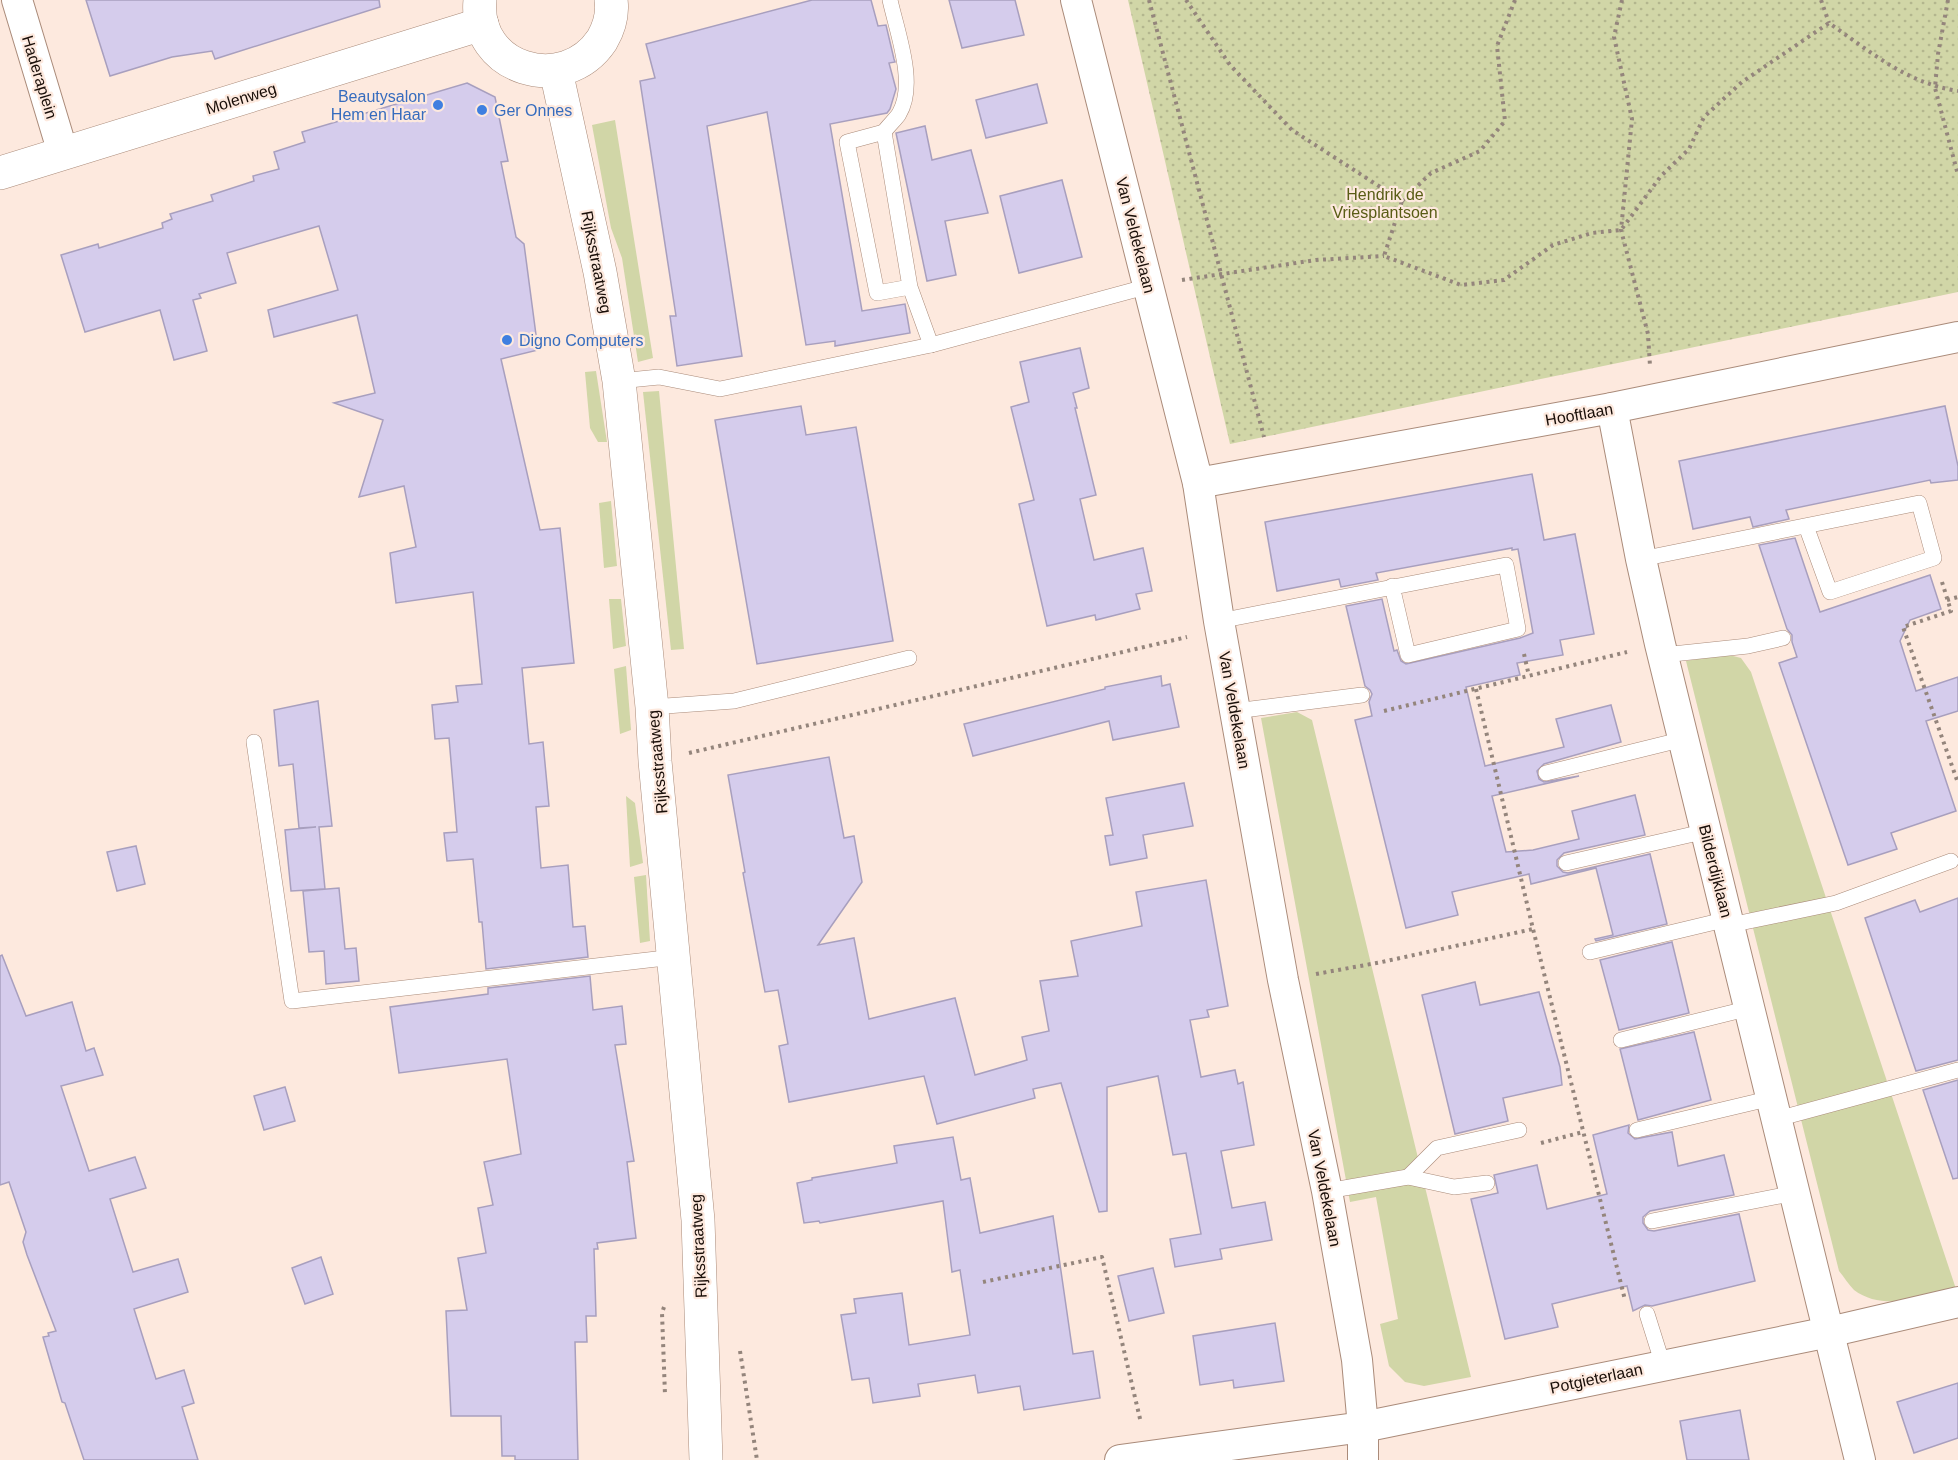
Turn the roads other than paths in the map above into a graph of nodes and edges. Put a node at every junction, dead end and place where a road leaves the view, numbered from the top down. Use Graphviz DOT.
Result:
graph roads {
  1 [pos="17,0"];
  2 [pos="611,0"];
  3 [pos="890,0"];
  4 [pos="1076,0"];
  5 [pos="481,12"];
  6 [pos="556,71"];
  7 [pos="884,132"];
  8 [pos="63,153"];
  9 [pos="0,174"];
  10 [pos="1149,286"];
  11 [pos="910,287"];
  12 [pos="1958,337"];
  13 [pos="931,345"];
  14 [pos="619,381"];
  15 [pos="1612,408"];
  16 [pos="1198,483"];
  17 [pos="1806,526"];
  18 [pos="1641,559"];
  19 [pos="1392,586"];
  20 [pos="1220,626"];
  21 [pos="1783,638"];
  22 [pos="1662,650"];
  23 [pos="909,658"];
  24 [pos="1362,695"];
  25 [pos="652,707"];
  26 [pos="1235,711"];
  27 [pos="1684,739"];
  28 [pos="254,742"];
  29 [pos="1545,773"];
  30 [pos="1707,831"];
  31 [pos="1951,861"];
  32 [pos="1566,863"];
  33 [pos="1729,922"];
  34 [pos="1590,952"];
  35 [pos="674,957"];
  36 [pos="1750,1008"];
  37 [pos="1621,1040"];
  38 [pos="1958,1070"];
  39 [pos="1775,1109"];
  40 [pos="1519,1130"];
  41 [pos="1636,1130"];
  42 [pos="1408,1177"];
  43 [pos="1487,1183"];
  44 [pos="1327,1191"];
  45 [pos="1795,1192"];
  46 [pos="1652,1221"];
  47 [pos="1958,1302"];
  48 [pos="1647,1314"];
  49 [pos="1829,1332"];
  50 [pos="1663,1365"];
  51 [pos="1363,1427"];
  52 [pos="1134,1458"];
  53 [pos="706,1460"];
  54 [pos="1363,1460"];
  55 [pos="1860,1460"];
  1 -- 8 [label="street, Haderaplein"];
  2 -- 6 [label="main road"];
  3 -- 7 [label="lane"];
  4 -- 10 [label="street, Van Veldekelaan"];
  5 -- 6 [label="main road"];
  5 -- 8 [label="main road, Molenweg"];
  6 -- 14 [label="main road, Rijksstraatweg"];
  7 -- 11 [label="lane"];
  7 -- 11 [label="lane"];
  8 -- 9 [label="main road, Molenweg"];
  10 -- 13 [label="lane"];
  10 -- 16 [label="street, Van Veldekelaan"];
  11 -- 13 [label="lane"];
  12 -- 15 [label="street, Hooftlaan"];
  13 -- 14 [label="lane"];
  14 -- 25 [label="main road, Rijksstraatweg"];
  15 -- 16 [label="street, Hooftlaan"];
  15 -- 18 [label="street, Bilderdijklaan"];
  16 -- 20 [label="street, Van Veldekelaan"];
  17 -- 17 [label="lane"];
  17 -- 18 [label="lane"];
  18 -- 22 [label="street, Bilderdijklaan"];
  19 -- 19 [label="lane"];
  19 -- 20 [label="lane"];
  20 -- 26 [label="street, Van Veldekelaan"];
  21 -- 22 [label="lane"];
  22 -- 27 [label="street, Bilderdijklaan"];
  23 -- 25 [label="lane"];
  24 -- 26 [label="lane"];
  25 -- 35 [label="main road, Rijksstraatweg"];
  26 -- 44 [label="street, Van Veldekelaan"];
  27 -- 29 [label="lane"];
  27 -- 30 [label="street, Bilderdijklaan"];
  28 -- 35 [label="lane"];
  30 -- 32 [label="lane"];
  30 -- 33 [label="street, Bilderdijklaan"];
  31 -- 33 [label="lane"];
  33 -- 34 [label="lane"];
  33 -- 36 [label="street, Bilderdijklaan"];
  35 -- 53 [label="main road, Rijksstraatweg"];
  36 -- 37 [label="lane"];
  36 -- 39 [label="street, Bilderdijklaan"];
  38 -- 39 [label="lane"];
  39 -- 41 [label="lane"];
  39 -- 45 [label="street, Bilderdijklaan"];
  40 -- 42 [label="lane"];
  42 -- 43 [label="lane"];
  42 -- 44 [label="lane"];
  44 -- 51 [label="street, Van Veldekelaan"];
  45 -- 46 [label="lane"];
  45 -- 49 [label="street, Bilderdijklaan"];
  47 -- 49 [label="street, Potgieterlaan"];
  48 -- 50 [label="lane"];
  49 -- 50 [label="street, Potgieterlaan"];
  49 -- 55 [label="street"];
  50 -- 51 [label="street, Potgieterlaan"];
  51 -- 52 [label="street, Potgieterlaan"];
  51 -- 54 [label="street"];
}
